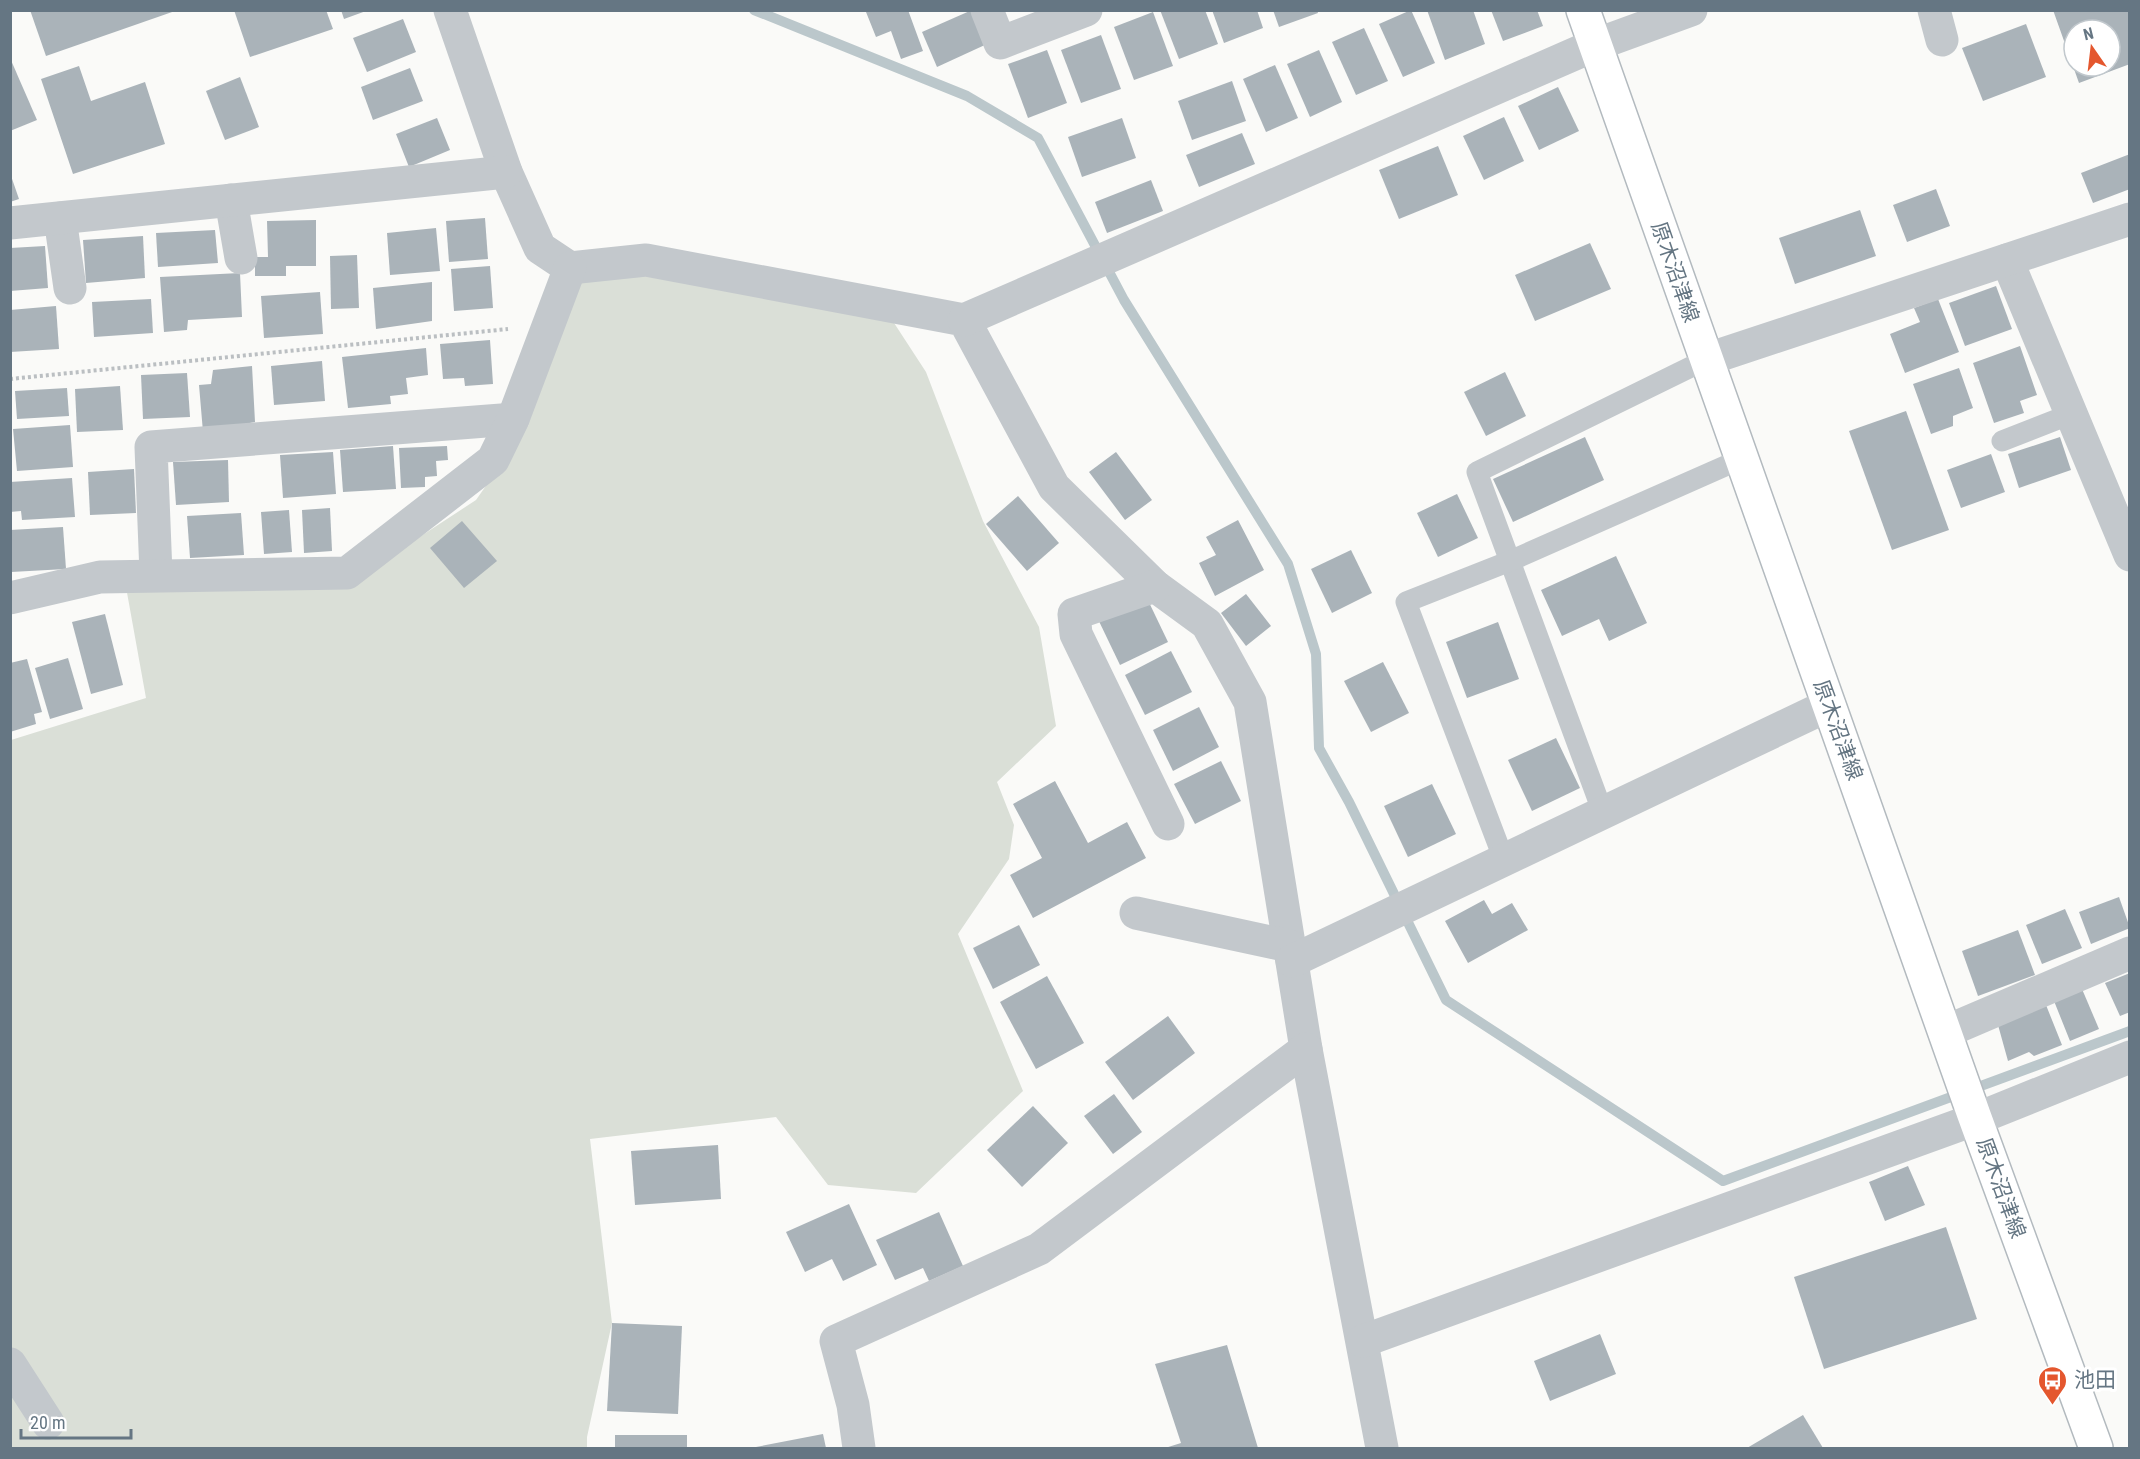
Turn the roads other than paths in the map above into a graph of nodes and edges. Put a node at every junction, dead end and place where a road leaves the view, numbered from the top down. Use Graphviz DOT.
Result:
graph roads {
  1 [pos="450,10"];
  2 [pos="987,10"];
  3 [pos="1086,10"];
  4 [pos="1583,10"];
  5 [pos="1691,10"];
  6 [pos="1595,45"];
  7 [pos="506,172"];
  8 [pos="231,200"];
  9 [pos="60,218"];
  10 [pos="2130,219"];
  11 [pos="10,223"];
  12 [pos="241,258"];
  13 [pos="2007,260"];
  14 [pos="570,268"];
  15 [pos="70,288"];
  16 [pos="964,320"];
  17 [pos="1705,360"];
  18 [pos="2071,414"];
  19 [pos="513,419"];
  20 [pos="2002,441"];
  21 [pos="1741,459"];
  22 [pos="2130,555"];
  23 [pos="1510,561"];
  24 [pos="156,574"];
  25 [pos="1155,586"];
  26 [pos="10,598"];
  27 [pos="1829,705"];
  28 [pos="1604,813"];
  29 [pos="1168,824"];
  30 [pos="1504,860"];
  31 [pos="1136,914"];
  32 [pos="1291,953"];
  33 [pos="2130,953"];
  34 [pos="1944,1032"];
  35 [pos="1306,1049"];
  36 [pos="2130,1057"];
  37 [pos="1975,1117"];
  38 [pos="1364,1341"];
  39 [pos="10,1364"];
  40 [pos="48,1424"];
  41 [pos="859,1449"];
  42 [pos="1382,1449"];
  43 [pos="2096,1449"];
  1 -- 7 [label="street"];
  2 -- 3 [label="street"];
  4 -- 6 [label="main road, 原木沼津線"];
  5 -- 6 [label="street"];
  6 -- 16 [label="street"];
  6 -- 17 [label="main road, 原木沼津線"];
  7 -- 8 [label="street"];
  7 -- 14 [label="street"];
  8 -- 9 [label="street"];
  8 -- 12 [label="street"];
  9 -- 11 [label="street"];
  9 -- 15 [label="street"];
  10 -- 13 [label="street"];
  13 -- 17 [label="street"];
  13 -- 18 [label="street"];
  14 -- 16 [label="street"];
  14 -- 19 [label="street"];
  16 -- 25 [label="street"];
  17 -- 21 [label="main road, 原木沼津線"];
  17 -- 23 [label="lane"];
  18 -- 20 [label="lane"];
  18 -- 22 [label="street"];
  19 -- 24 [label="street"];
  19 -- 24 [label="street"];
  21 -- 23 [label="lane"];
  21 -- 27 [label="main road, 原木沼津線"];
  23 -- 28 [label="lane"];
  23 -- 30 [label="lane"];
  24 -- 26 [label="street"];
  25 -- 29 [label="street"];
  25 -- 32 [label="street"];
  27 -- 28 [label="street"];
  27 -- 34 [label="main road, 原木沼津線"];
  28 -- 30 [label="street"];
  30 -- 32 [label="street"];
  31 -- 32 [label="street"];
  32 -- 35 [label="street"];
  33 -- 34 [label="street"];
  34 -- 37 [label="main road, 原木沼津線"];
  35 -- 38 [label="street"];
  35 -- 41 [label="street"];
  36 -- 37 [label="street"];
  37 -- 38 [label="street"];
  37 -- 43 [label="main road, 原木沼津線"];
  38 -- 42 [label="street"];
  39 -- 40 [label="street"];
}
